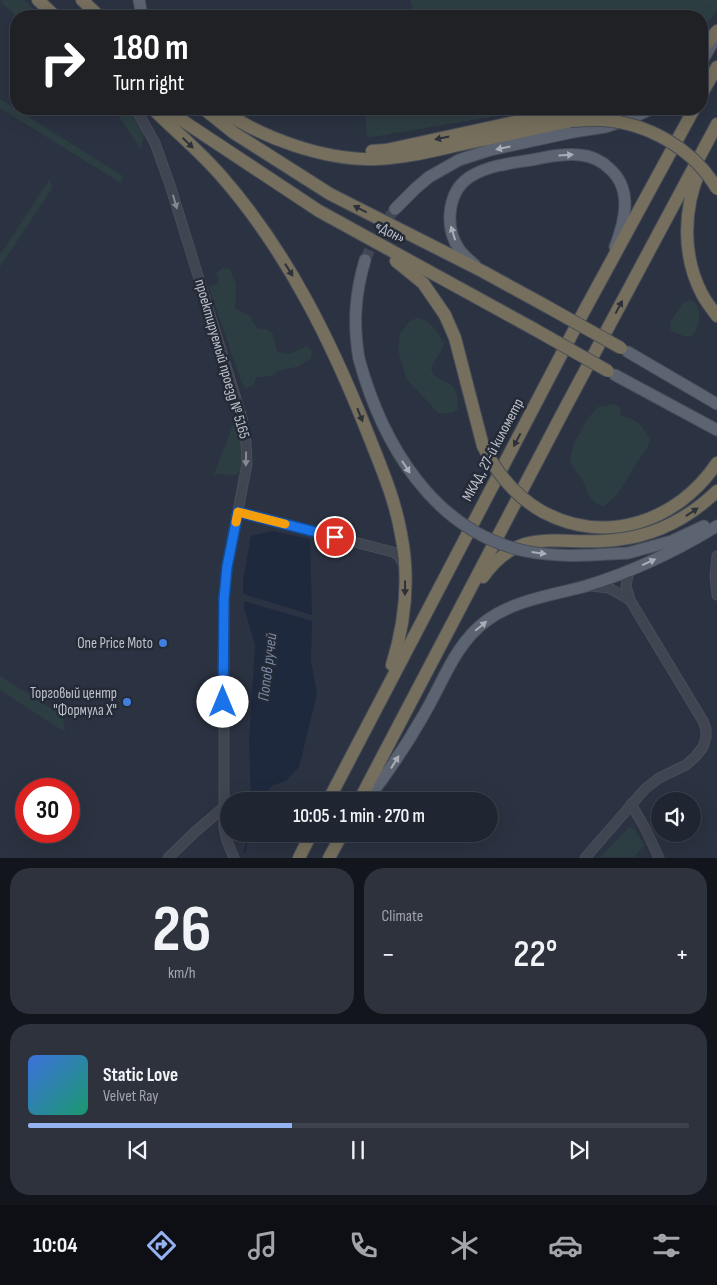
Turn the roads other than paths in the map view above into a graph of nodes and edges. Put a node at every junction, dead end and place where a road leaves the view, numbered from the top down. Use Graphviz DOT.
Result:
graph roads {
  1 [pos="38,0"];
  2 [pos="82,0"];
  3 [pos="49,10"];
  4 [pos="93,10"];
  5 [pos="717,31"];
  6 [pos="717,36"];
  7 [pos="708,42"];
  8 [pos="708,51"];
  9 [pos="717,67"];
  10 [pos="708,83"];
  11 [pos="139,115"];
  12 [pos="159,115"];
  13 [pos="174,115"];
  14 [pos="212,115"];
  15 [pos="230,115"];
  16 [pos="547,115"];
  17 [pos="638,115"];
  18 [pos="690,115"];
  19 [pos="716,128"];
  20 [pos="310,149"];
  21 [pos="717,189"];
  22 [pos="395,209"];
  23 [pos="369,239"];
  24 [pos="365,260"];
  25 [pos="606,270"];
  26 [pos="482,271"];
  27 [pos="717,316"];
  28 [pos="625,350"];
  29 [pos="612,373"];
  30 [pos="717,404"];
  31 [pos="717,430"];
  32 [pos="717,463"];
  33 [pos="717,491"];
  34 [pos="238,512"];
  35 [pos="717,519"];
  36 [pos="717,526"];
  37 [pos="717,556"];
  38 [pos="405,567"];
  39 [pos="629,570"];
  40 [pos="586,585"];
  41 [pos="717,595"];
  42 [pos="630,600"];
  43 [pos="456,616"];
  44 [pos="377,707"];
  45 [pos="223,792"];
  46 [pos="333,792"];
  47 [pos="364,792"];
  48 [pos="373,792"];
  49 [pos="632,804"];
  50 [pos="220,810"];
  51 [pos="227,842"];
  52 [pos="307,842"];
  53 [pos="338,842"];
  54 [pos="168,858"];
  55 [pos="234,858"];
  56 [pos="299,858"];
  57 [pos="329,858"];
  58 [pos="585,858"];
  59 [pos="659,858"];
  1 -- 3 [label="highway"];
  2 -- 4 [label="highway"];
  5 -- 7 [label="highway"];
  6 -- 8 [label="main road"];
  9 -- 10 [label="highway"];
  11 -- 34 [label="street, проектируемый проезд № 5165, one-way"];
  12 -- 38 [label="highway, one-way"];
  13 -- 23 [label="highway, «Дон»"];
  26 -- 14 [label="highway, «Дон», one-way"];
  15 -- 20 [label="highway"];
  16 -- 20 [label="highway, one-way"];
  17 -- 22 [label="main road, one-way"];
  18 -- 25 [label="highway, МКАД, 27-й километр"];
  19 -- 27 [label="highway"];
  43 -- 19 [label="highway, one-way"];
  20 -- 21 [label="highway, bridge"];
  23 -- 29 [label="highway, «Дон», bridge"];
  23 -- 32 [label="highway, bridge"];
  24 -- 35 [label="main road, one-way, bridge"];
  26 -- 25 [label="main road, one-way"];
  25 -- 44 [label="highway, МКАД, 27-й километр, one-way"];
  26 -- 28 [label="highway, «Дон», bridge"];
  28 -- 30 [label="main road"];
  29 -- 31 [label="main road"];
  43 -- 33 [label="highway, one-way"];
  34 -- 38 [label="street"];
  34 -- 45 [label="street, проектируемый проезд № 5165"];
  39 -- 36 [label="main road, one-way"];
  37 -- 41 [label="street"];
  38 -- 44 [label="highway, one-way"];
  39 -- 40 [label="main road"];
  39 -- 42 [label="street"];
  40 -- 42 [label="street"];
  48 -- 40 [label="main road, one-way"];
  42 -- 49 [label="street"];
  43 -- 47 [label="highway"];
  44 -- 46 [label="highway, МКАД, 27-й километр"];
  49 -- 58 [label="street"];
  49 -- 59 [label="street"];
  50 -- 54 [label="street"];
  51 -- 55 [label="street, проектируемый проезд № 5165"];
  52 -- 56 [label="highway"];
  53 -- 57 [label="highway"];
}
